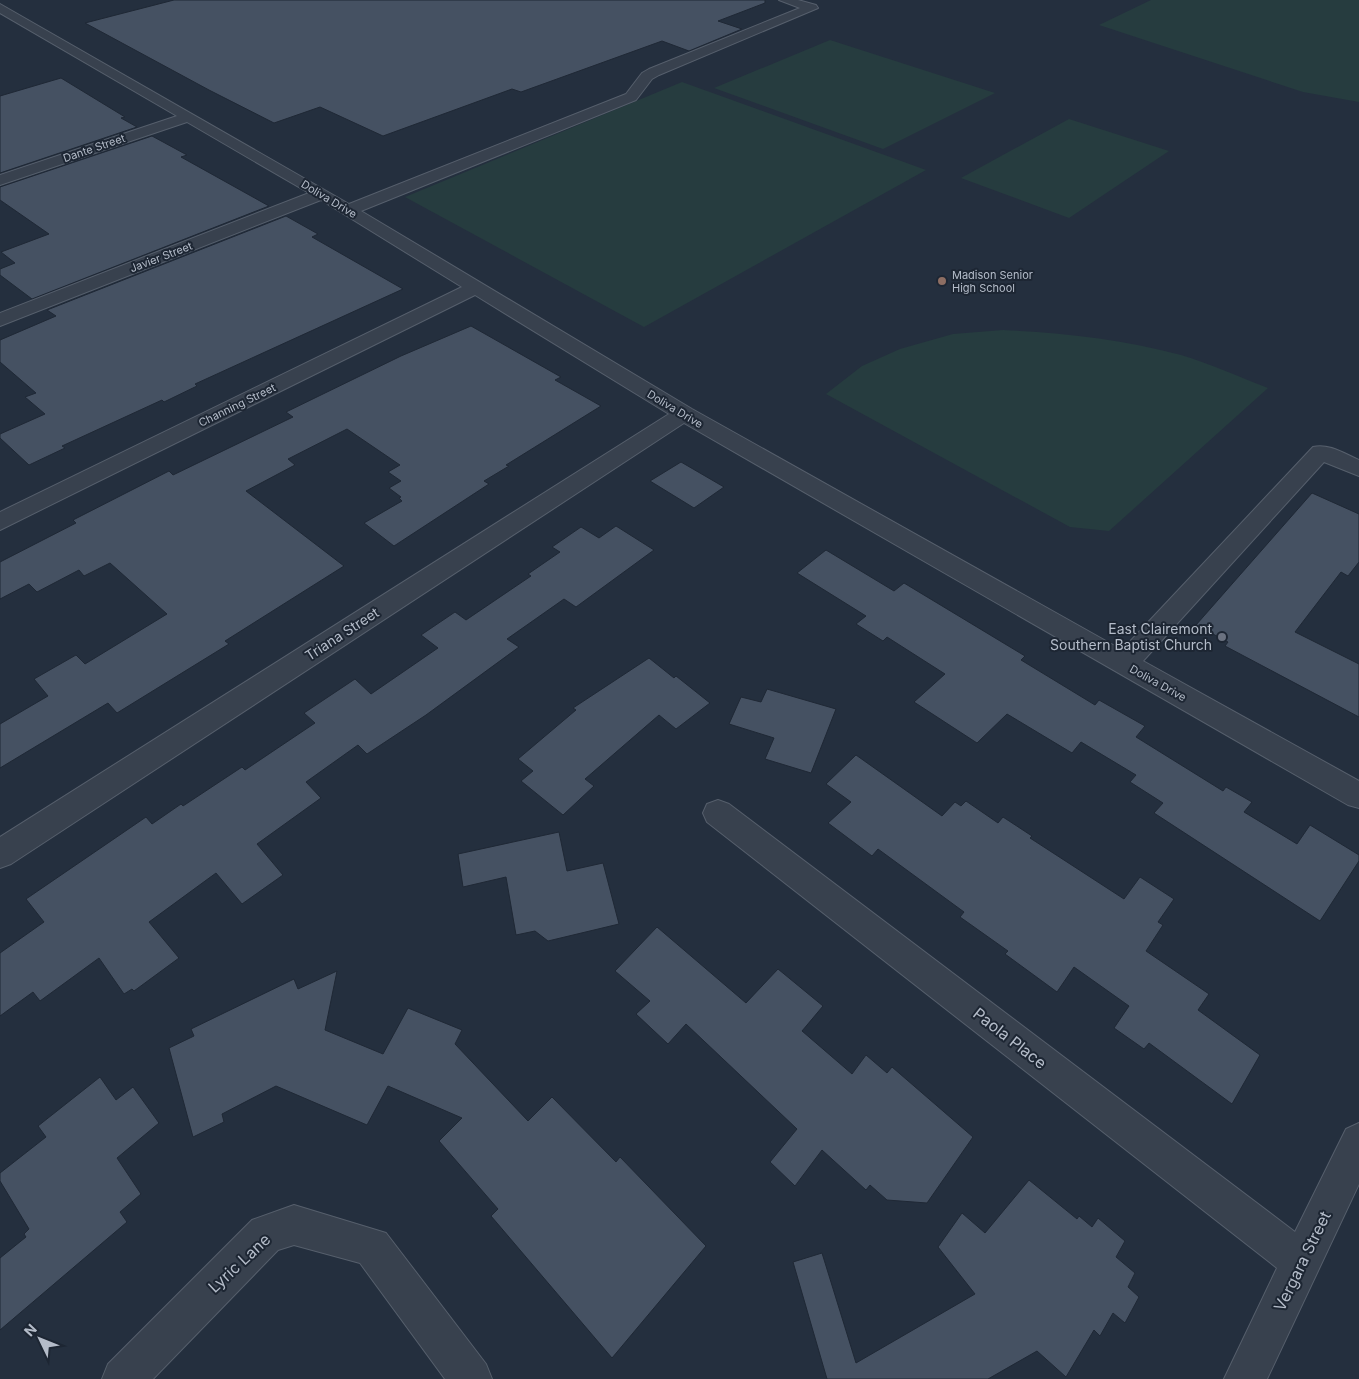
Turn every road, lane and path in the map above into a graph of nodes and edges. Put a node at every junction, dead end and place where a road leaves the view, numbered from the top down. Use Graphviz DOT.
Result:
graph roads {
  1 [pos="785,0"];
  2 [pos="0,8"];
  3 [pos="189,117"];
  4 [pos="0,180"];
  5 [pos="322,194"];
  6 [pos="348,210"];
  7 [pos="474,288"];
  8 [pos="0,320"];
  9 [pos="684,414"];
  10 [pos="1359,469"];
  11 [pos="0,522"];
  12 [pos="1125,664"];
  13 [pos="1359,796"];
  14 [pos="718,814"];
  15 [pos="0,854"];
  16 [pos="1359,1142"];
  17 [pos="1302,1262"];
  18 [pos="122,1379"];
  19 [pos="471,1379"];
  20 [pos="1245,1379"];
  1 -- 6 [label="street"];
  2 -- 3 [label="street, Doliva Drive"];
  3 -- 4 [label="street, Dante Street"];
  3 -- 5 [label="street, Doliva Drive"];
  5 -- 6 [label="street, Doliva Drive"];
  5 -- 8 [label="street, Javier Street"];
  6 -- 7 [label="street, Doliva Drive"];
  7 -- 9 [label="street, Doliva Drive"];
  7 -- 11 [label="street, Channing Street"];
  9 -- 12 [label="street, Doliva Drive"];
  9 -- 15 [label="street, Triana Street"];
  10 -- 12 [label="street"];
  12 -- 13 [label="street, Doliva Drive"];
  14 -- 17 [label="street, Paola Place"];
  16 -- 17 [label="street, Vergara Street"];
  17 -- 20 [label="street, Vergara Street"];
  18 -- 19 [label="street, Lyric Lane"];
}
